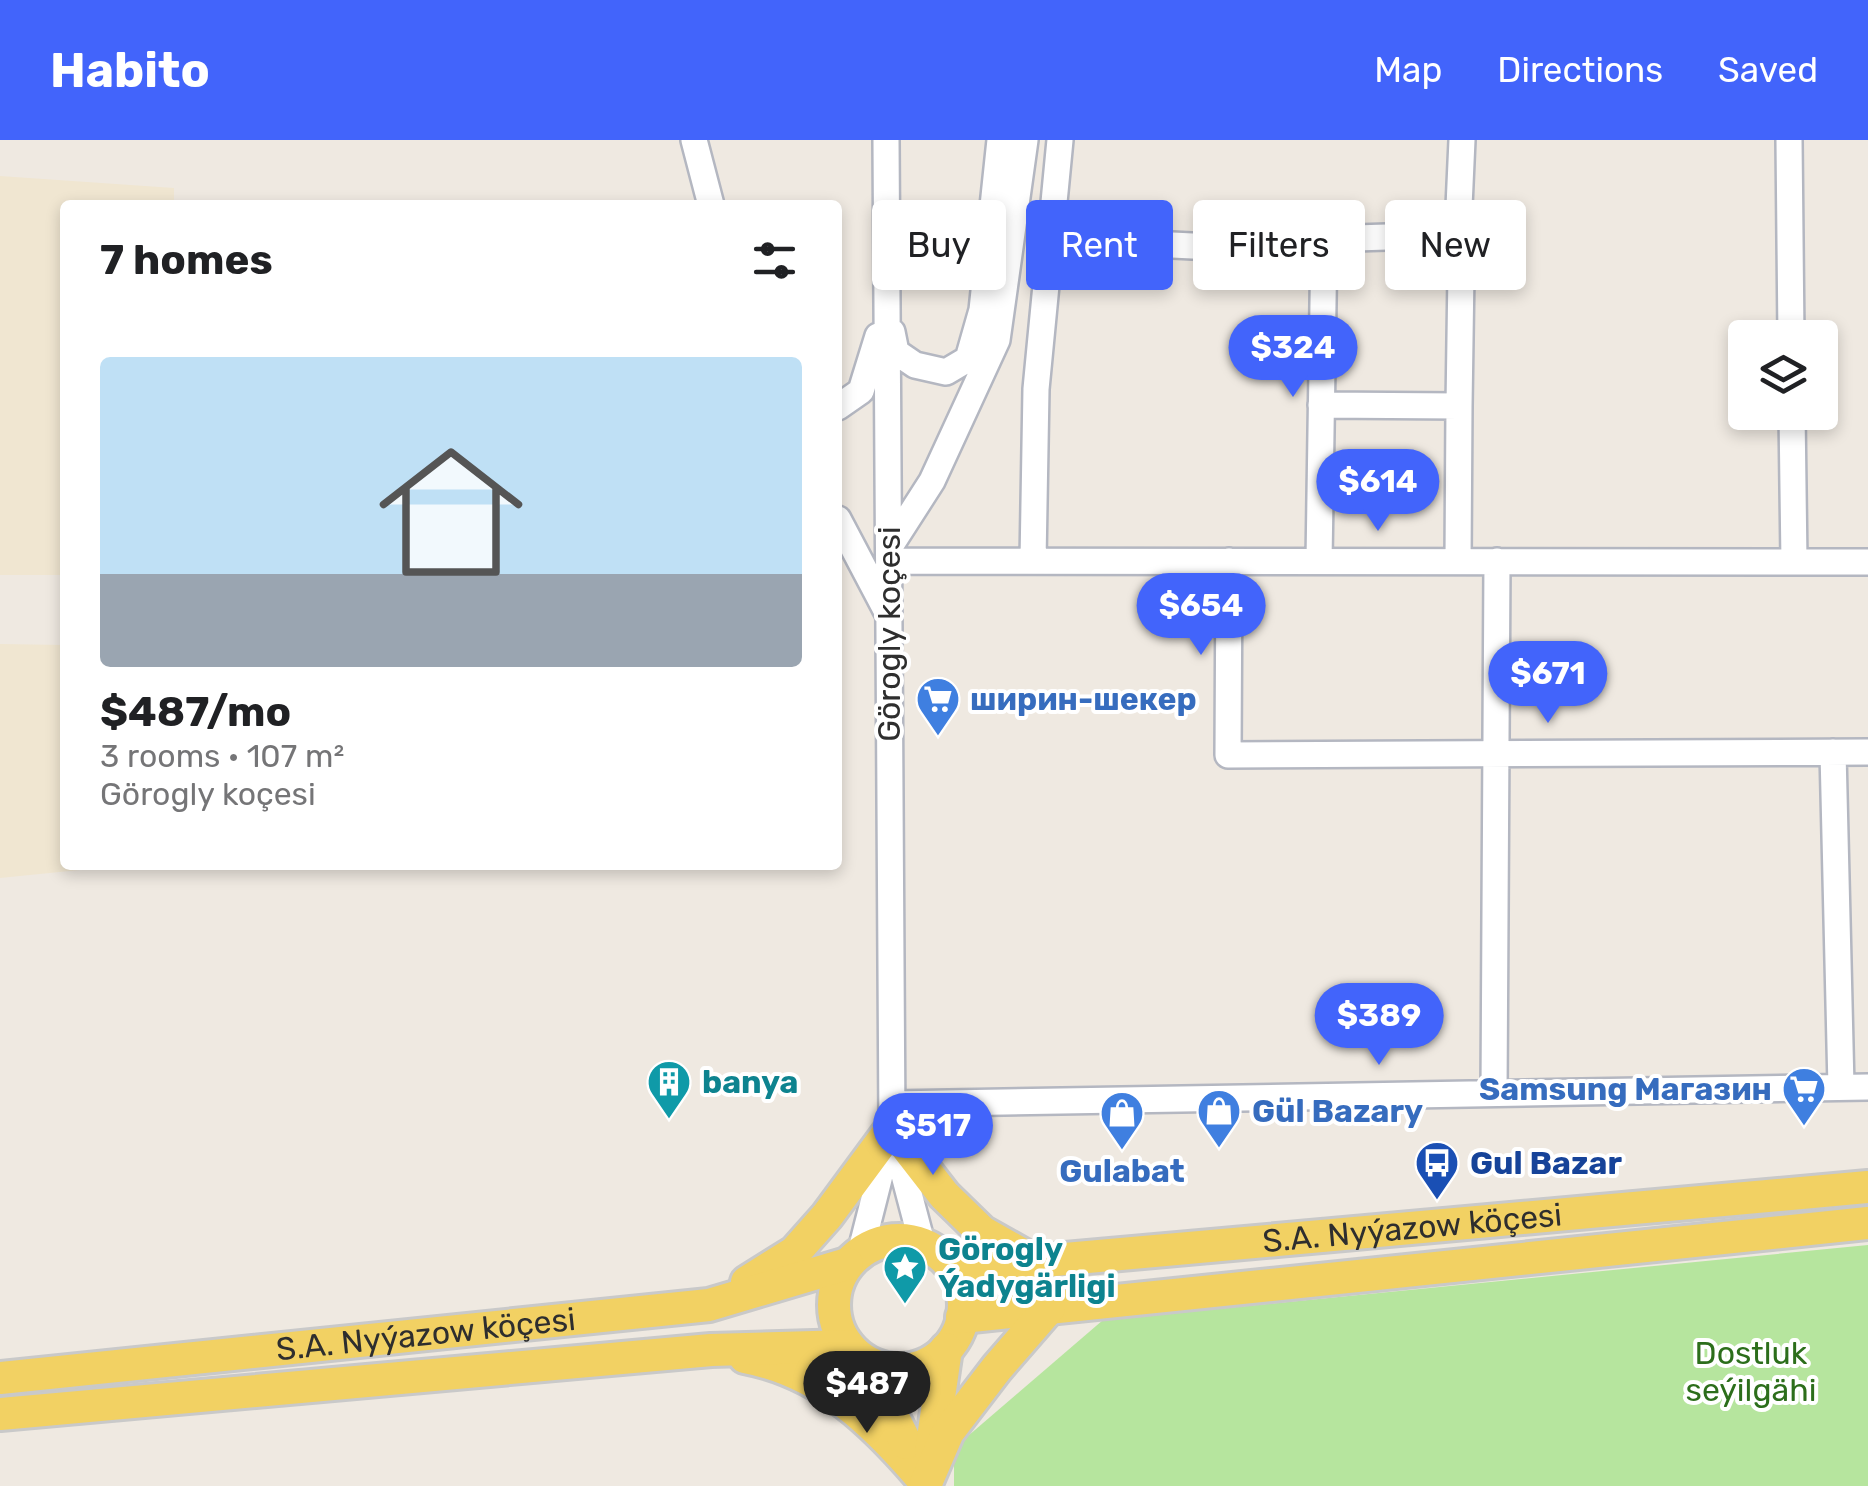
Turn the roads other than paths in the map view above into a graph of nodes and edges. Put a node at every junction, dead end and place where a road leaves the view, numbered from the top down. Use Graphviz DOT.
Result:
graph roads {
  1 [pos="694,140"];
  2 [pos="886,140"];
  3 [pos="1000,140"];
  4 [pos="1025,140"];
  5 [pos="1060,140"];
  6 [pos="1462,140"];
  7 [pos="1789,140"];
  8 [pos="710,200"];
  9 [pos="1055,200"];
  10 [pos="1459,200"];
  11 [pos="1047,290"];
  12 [pos="1323,290"];
  13 [pos="1461,290"];
  14 [pos="887,302"];
  15 [pos="1791,320"];
  16 [pos="842,404"];
  17 [pos="1320,405"];
  18 [pos="1459,406"];
  19 [pos="1792,430"];
  20 [pos="842,527"];
  21 [pos="889,554"];
  22 [pos="1033,561"];
  23 [pos="1230,561"];
  24 [pos="1319,561"];
  25 [pos="1458,561"];
  26 [pos="1497,561"];
  27 [pos="1794,562"];
  28 [pos="1868,562"];
  29 [pos="889,616"];
  30 [pos="1833,752"];
  31 [pos="1868,752"];
  32 [pos="1495,754"];
  33 [pos="1841,1087"];
  34 [pos="1868,1087"];
  35 [pos="1494,1093"];
  36 [pos="892,1116"];
  37 [pos="1868,1187"];
  38 [pos="1868,1223"];
  39 [pos="922,1243"];
  40 [pos="854,1257"];
  41 [pos="1037,1263"];
  42 [pos="954,1269"];
  43 [pos="708,1306"];
  44 [pos="1049,1308"];
  45 [pos="962,1317"];
  46 [pos="946,1349"];
  47 [pos="712,1350"];
  48 [pos="856,1353"];
  49 [pos="0,1378"];
  50 [pos="0,1414"];
  51 [pos="926,1484"];
  1 -- 8 [label="street"];
  2 -- 14 [label="street, Görogly koçesi"];
  3 -- 14 [label="street"];
  4 -- 21 [label="street"];
  5 -- 9 [label="street"];
  6 -- 10 [label="street"];
  7 -- 15 [label="street"];
  11 -- 22 [label="street"];
  12 -- 17 [label="street"];
  13 -- 18 [label="street"];
  14 -- 16 [label="street"];
  14 -- 21 [label="street, Görogly koçesi"];
  17 -- 18 [label="street"];
  17 -- 24 [label="street"];
  18 -- 25 [label="street"];
  19 -- 27 [label="street"];
  20 -- 29 [label="street"];
  21 -- 22 [label="street"];
  21 -- 29 [label="street, Görogly koçesi"];
  22 -- 23 [label="street"];
  23 -- 24 [label="street"];
  23 -- 32 [label="street"];
  24 -- 25 [label="street"];
  25 -- 26 [label="street"];
  26 -- 27 [label="street"];
  26 -- 32 [label="street"];
  27 -- 28 [label="street"];
  29 -- 36 [label="street, Görogly koçesi"];
  30 -- 31 [label="street"];
  30 -- 32 [label="street"];
  30 -- 33 [label="street"];
  32 -- 35 [label="street"];
  33 -- 34 [label="street"];
  33 -- 35 [label="street"];
  35 -- 36 [label="street"];
  36 -- 39 [label="street"];
  36 -- 40 [label="street"];
  36 -- 41 [label="main road"];
  36 -- 43 [label="main road"];
  37 -- 41 [label="main road, S.A. Nyýazow köçesi"];
  38 -- 44 [label="main road, S.A. Nyýazow köçesi"];
  39 -- 40 [label="main road"];
  39 -- 42 [label="main road"];
  40 -- 43 [label="main road, S.A. Nyýazow köçesi"];
  40 -- 48 [label="main road"];
  41 -- 42 [label="main road, S.A. Nyýazow köçesi"];
  42 -- 45 [label="main road"];
  43 -- 49 [label="main road, S.A. Nyýazow köçesi"];
  44 -- 45 [label="main road, S.A. Nyýazow köçesi"];
  44 -- 51 [label="main road"];
  45 -- 46 [label="main road"];
  46 -- 48 [label="main road"];
  46 -- 51 [label="main road"];
  47 -- 48 [label="main road, S.A. Nyýazow köçesi"];
  47 -- 50 [label="main road, S.A. Nyýazow köçesi"];
  47 -- 51 [label="main road"];
  48 -- 51 [label="main road"];
}
